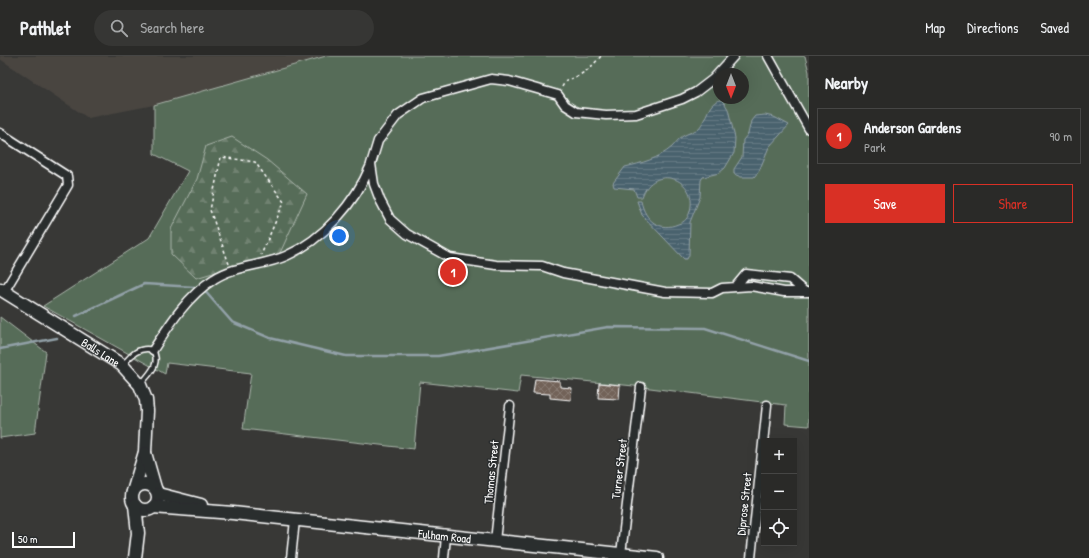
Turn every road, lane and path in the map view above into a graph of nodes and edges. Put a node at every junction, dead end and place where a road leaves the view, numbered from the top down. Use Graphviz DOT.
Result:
graph roads {
  1 [pos="602,56"];
  2 [pos="734,56"];
  3 [pos="768,56"];
  4 [pos="558,95"];
  5 [pos="809,129"];
  6 [pos="0,134"];
  7 [pos="371,164"];
  8 [pos="257,264"];
  9 [pos="232,272"];
  10 [pos="736,286"];
  11 [pos="2,290"];
  12 [pos="807,292"];
  13 [pos="154,350"];
  14 [pos="122,365"];
  15 [pos="140,385"];
  16 [pos="641,386"];
  17 [pos="767,405"];
  18 [pos="510,406"];
  19 [pos="145,452"];
  20 [pos="156,491"];
  21 [pos="133,492"];
  22 [pos="135,505"];
  23 [pos="151,508"];
  24 [pos="233,513"];
  25 [pos="295,520"];
  26 [pos="138,533"];
  27 [pos="446,536"];
  28 [pos="495,541"];
  29 [pos="621,554"];
  30 [pos="135,558"];
  31 [pos="291,558"];
  32 [pos="444,558"];
  33 [pos="657,558"];
  34 [pos="751,558"];
  1 -- 4 [label="path"];
  2 -- 4 [label="street"];
  3 -- 5 [label="street"];
  4 -- 7 [label="street"];
  6 -- 11 [label="street"];
  7 -- 8 [label="street"];
  7 -- 10 [label="street"];
  8 -- 9 [label="street"];
  8 -- 9 [label="path"];
  9 -- 13 [label="street"];
  10 -- 12 [label="street"];
  10 -- 12 [label="street"];
  11 -- 14 [label="street, Balls Lane"];
  13 -- 14 [label="lane"];
  13 -- 15 [label="lane"];
  14 -- 15 [label="street, Balls Lane"];
  15 -- 19 [label="street, Balls Lane"];
  16 -- 29 [label="street, Turner Street"];
  17 -- 34 [label="street, Diprose Street"];
  18 -- 28 [label="street, Thomas Street"];
  19 -- 20 [label="street, Balls Lane"];
  19 -- 21 [label="street, Balls Lane"];
  20 -- 21 [label="street"];
  20 -- 23 [label="street"];
  20 -- 24 [label="street, Fulham Road"];
  21 -- 22 [label="street"];
  22 -- 23 [label="street"];
  22 -- 26 [label="street"];
  23 -- 24 [label="street, Fulham Road"];
  23 -- 26 [label="street"];
  24 -- 25 [label="street, Fulham Road"];
  25 -- 27 [label="street, Fulham Road"];
  25 -- 31 [label="street"];
  26 -- 30 [label="street"];
  27 -- 28 [label="street, Fulham Road"];
  27 -- 32 [label="street"];
  28 -- 29 [label="street, Fulham Road"];
  29 -- 33 [label="street, Fulham Road"];
}
